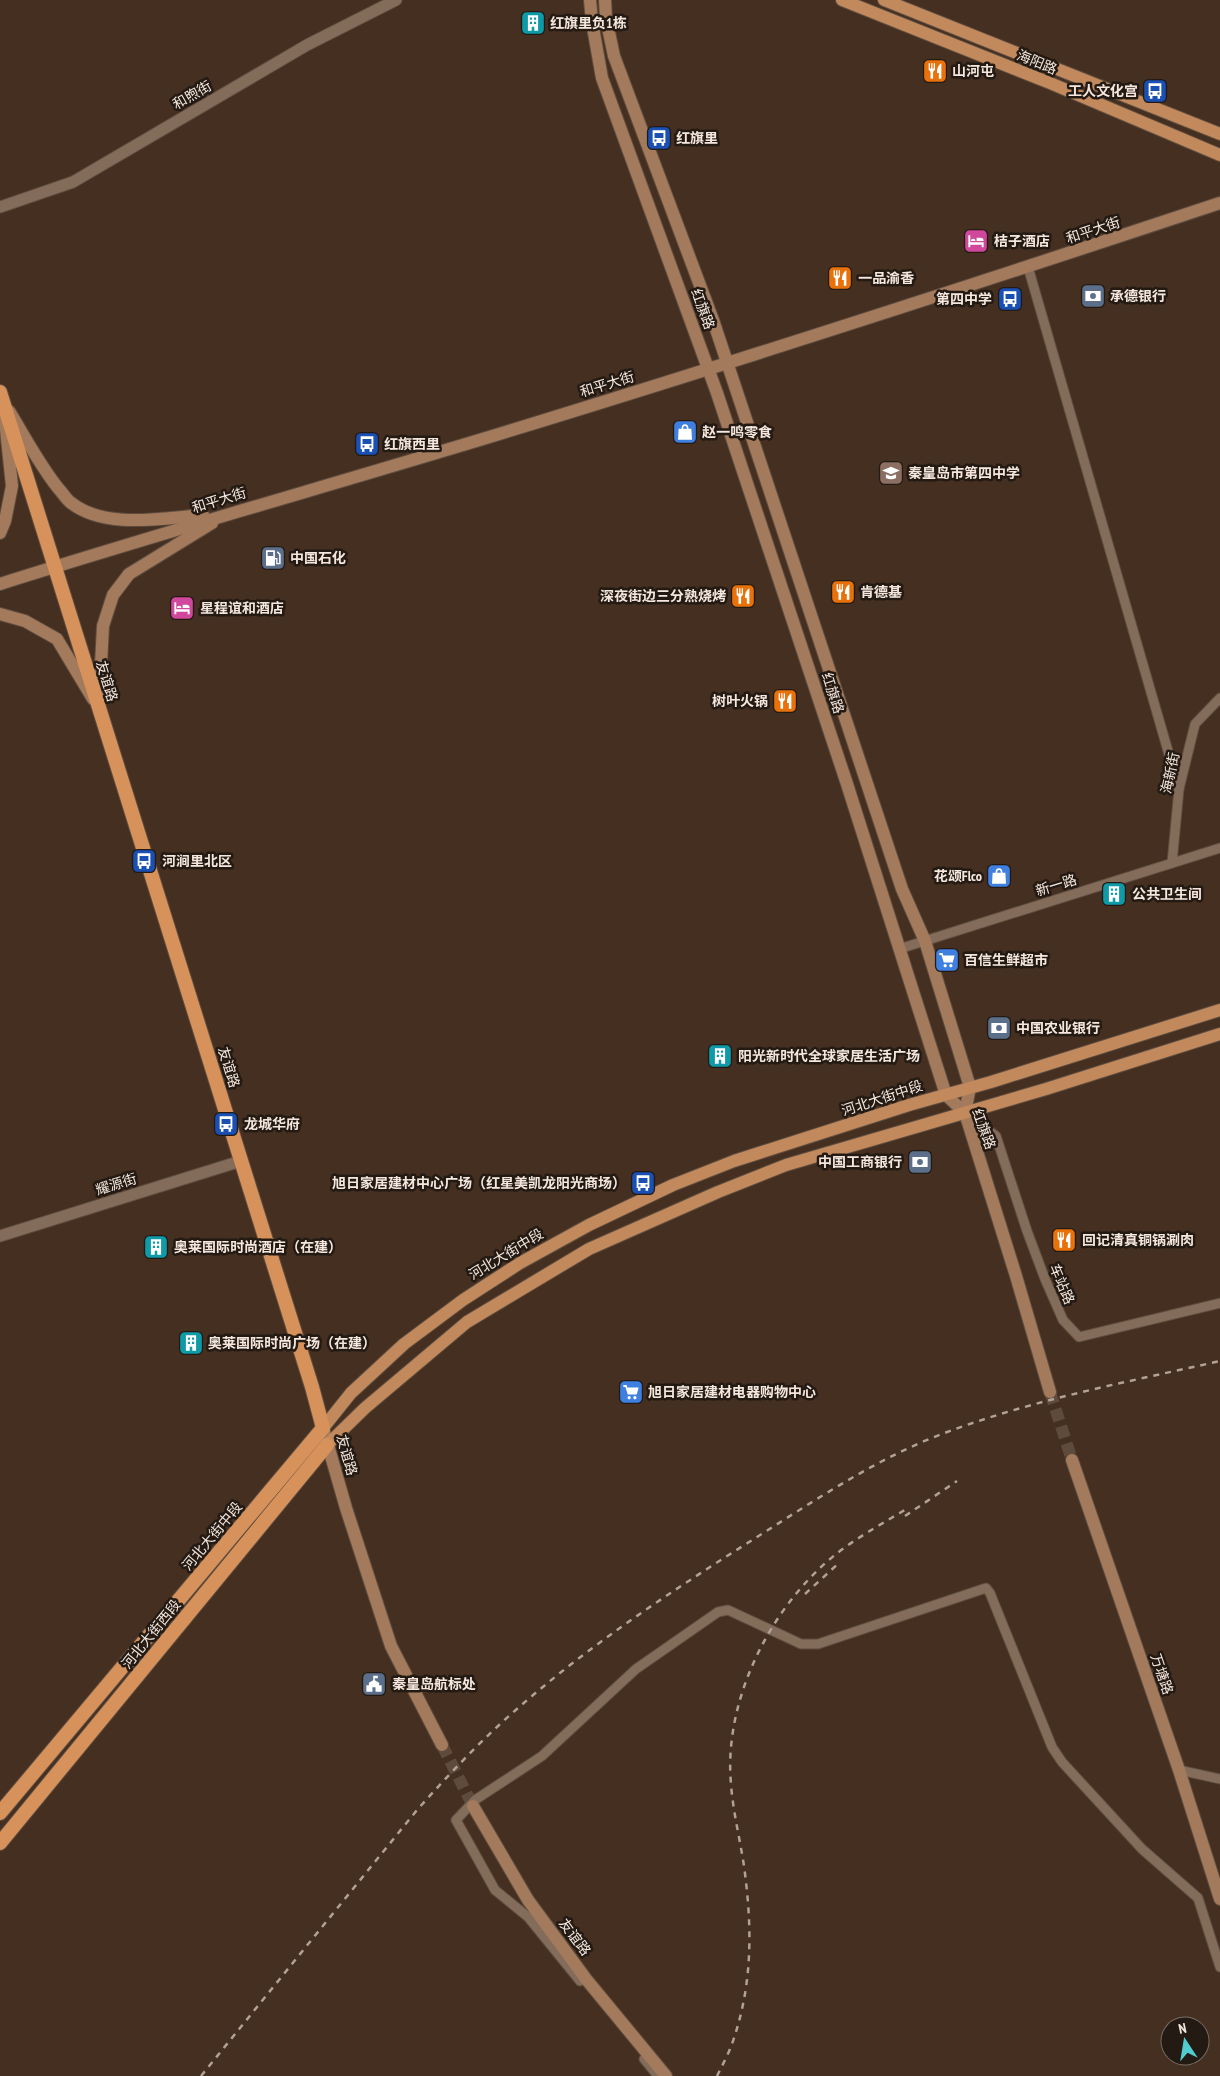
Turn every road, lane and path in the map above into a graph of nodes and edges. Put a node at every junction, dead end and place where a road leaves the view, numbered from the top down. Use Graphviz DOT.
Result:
graph roads {
  1 [pos="396,0"];
  2 [pos="590,0"];
  3 [pos="605,0"];
  4 [pos="842,0"];
  5 [pos="884,0"];
  6 [pos="1220,134"];
  7 [pos="1220,155"];
  8 [pos="1220,203"];
  9 [pos="0,207"];
  10 [pos="1028,267"];
  11 [pos="726,363"];
  12 [pos="709,369"];
  13 [pos="1,396"];
  14 [pos="228,513"];
  15 [pos="0,533"];
  16 [pos="55,566"];
  17 [pos="0,584"];
  18 [pos="0,614"];
  19 [pos="1220,698"];
  20 [pos="99,708"];
  21 [pos="1179,789"];
  22 [pos="1220,848"];
  23 [pos="1172,863"];
  24 [pos="925,940"];
  25 [pos="900,949"];
  26 [pos="1220,1010"];
  27 [pos="1220,1034"];
  28 [pos="970,1087"];
  29 [pos="946,1095"];
  30 [pos="965,1113"];
  31 [pos="241,1161"];
  32 [pos="0,1236"];
  33 [pos="1220,1303"];
  34 [pos="1050,1392"];
  35 [pos="323,1428"];
  36 [pos="328,1445"];
  37 [pos="1072,1460"];
  38 [pos="442,1745"];
  39 [pos="1179,1770"];
  40 [pos="1220,1779"];
  41 [pos="473,1806"];
  42 [pos="0,1814"];
  43 [pos="0,1844"];
  44 [pos="1220,1899"];
  45 [pos="1220,1967"];
  46 [pos="658,2076"];
  47 [pos="666,2076"];
  1 -- 9 [label="street, 和煦街"];
  2 -- 12 [label="main road, 红旗路"];
  3 -- 11 [label="main road"];
  4 -- 7 [label="main road, 海阳路"];
  5 -- 6 [label="main road, 海阳路"];
  8 -- 10 [label="main road, 和平大街"];
  10 -- 11 [label="main road, 和平大街"];
  10 -- 21 [label="street"];
  11 -- 12 [label="main road, 和平大街"];
  11 -- 24 [label="main road"];
  12 -- 14 [label="main road, 和平大街"];
  12 -- 25 [label="main road, 红旗路"];
  13 -- 14 [label="main road"];
  13 -- 15 [label="main road"];
  13 -- 16 [label="highway, 友谊路"];
  14 -- 16 [label="main road, 和平大街"];
  14 -- 20 [label="main road"];
  16 -- 17 [label="main road, 和平大街"];
  16 -- 20 [label="highway, 友谊路"];
  18 -- 20 [label="main road"];
  19 -- 21 [label="street, 海新街"];
  20 -- 31 [label="highway, 友谊路"];
  21 -- 23 [label="street, 海新街"];
  22 -- 23 [label="street, 新一路"];
  23 -- 24 [label="street, 新一路"];
  24 -- 25 [label="street, 新一路"];
  24 -- 28 [label="main road"];
  25 -- 29 [label="main road, 红旗路"];
  26 -- 28 [label="main road, 河北大街中段"];
  27 -- 30 [label="main road"];
  28 -- 29 [label="main road, 河北大街中段"];
  28 -- 30 [label="main road"];
  29 -- 30 [label="main road, 红旗路"];
  29 -- 35 [label="main road, 河北大街中段"];
  30 -- 33 [label="street, 车站路"];
  30 -- 34 [label="main road, 红旗路"];
  30 -- 36 [label="main road"];
  31 -- 32 [label="street, 耀源街"];
  31 -- 35 [label="highway, 友谊路"];
  35 -- 36 [label="main road, 友谊路"];
  35 -- 42 [label="highway, 河北大街中段"];
  36 -- 38 [label="main road, 友谊路"];
  36 -- 43 [label="highway, 河北大街西段"];
  37 -- 39 [label="main road, 万塘路"];
  39 -- 40 [label="street"];
  39 -- 44 [label="main road, 万塘路"];
  41 -- 47 [label="main road, 友谊路"];
  45 -- 46 [label="street"];
}
